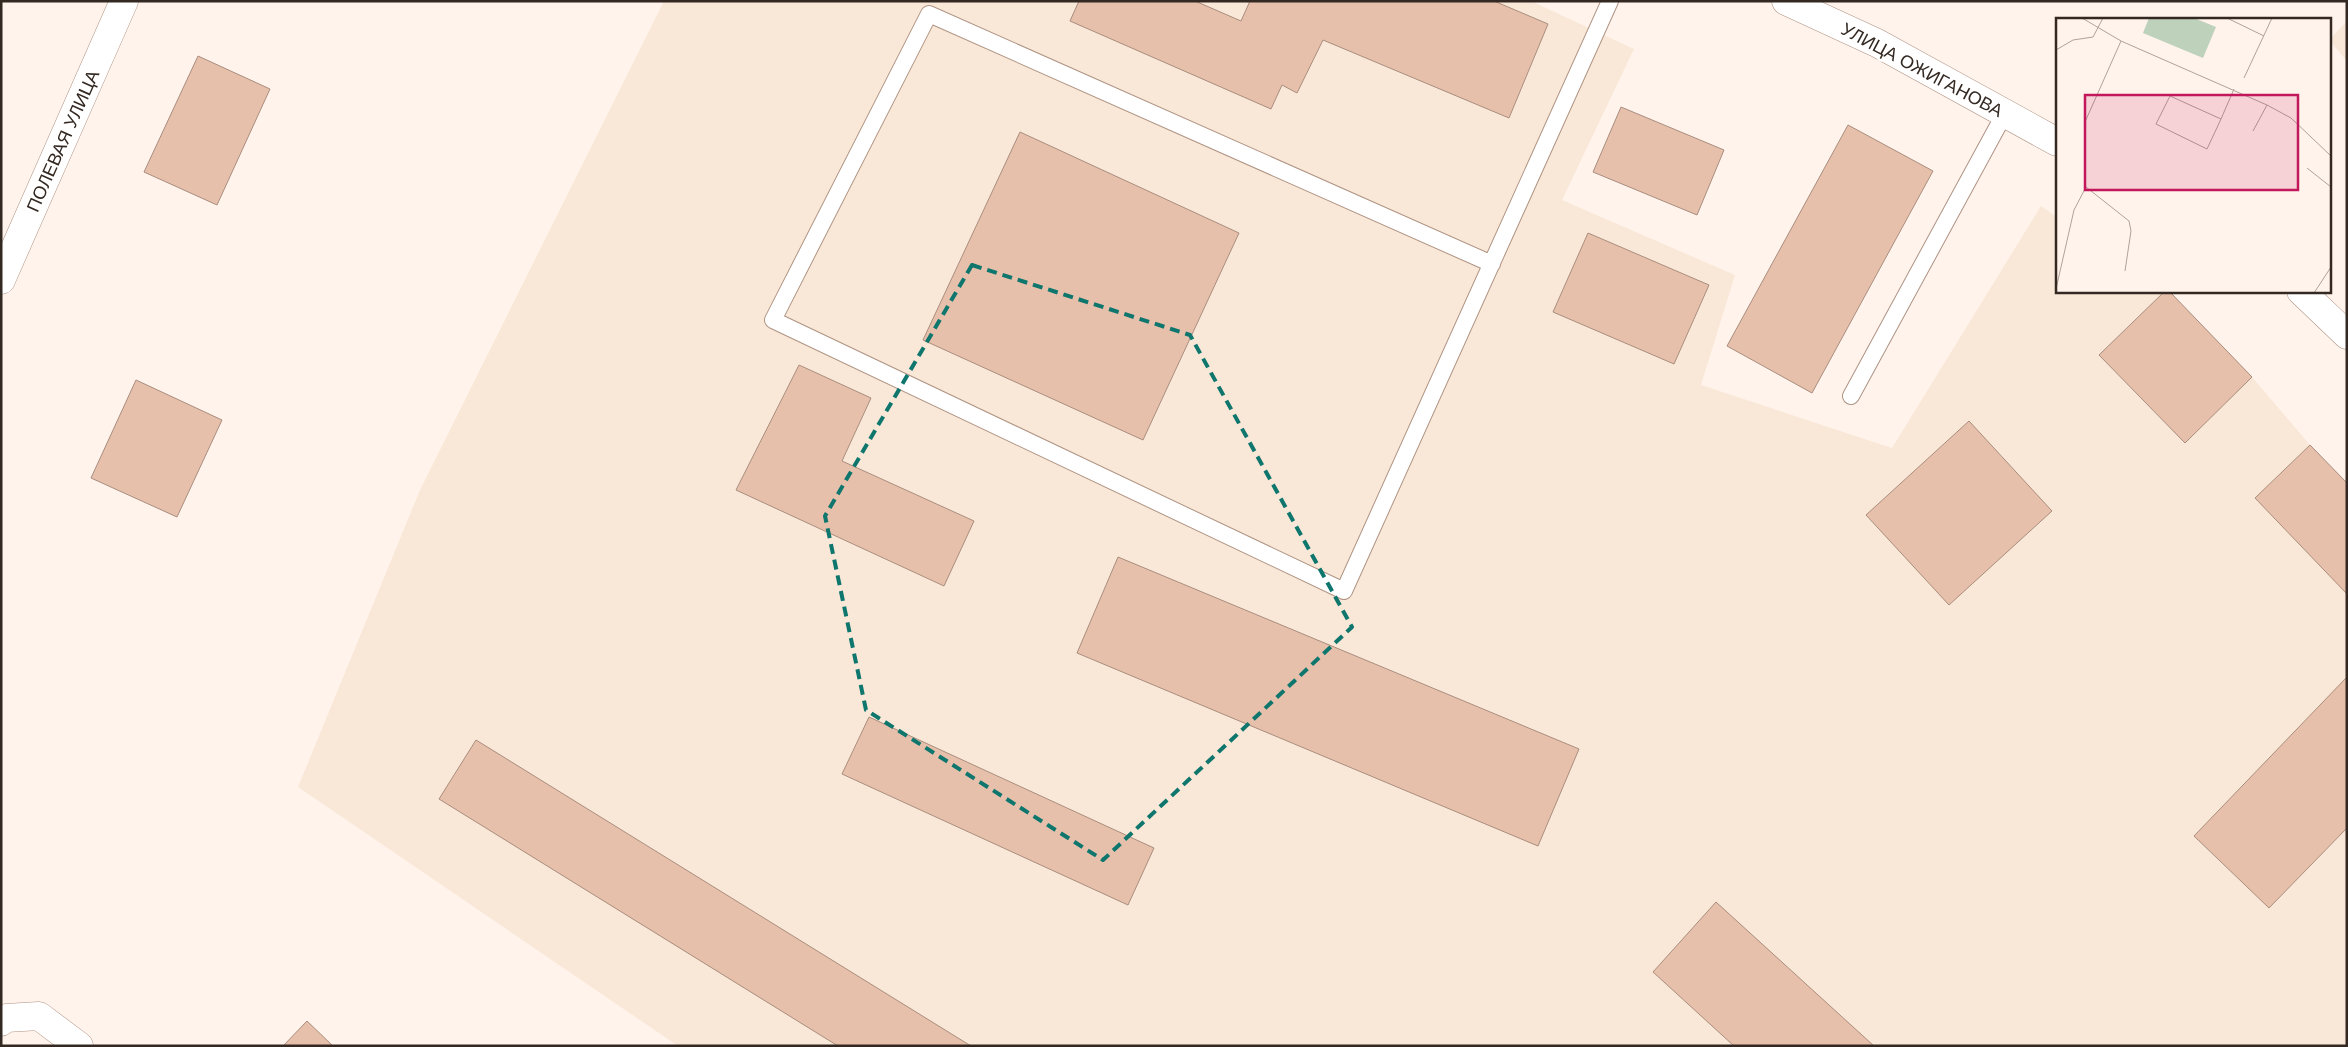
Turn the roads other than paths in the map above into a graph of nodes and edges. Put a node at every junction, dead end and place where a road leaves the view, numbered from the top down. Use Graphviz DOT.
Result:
graph roads {
  1 [pos="124,1"];
  2 [pos="1610,1"];
  3 [pos="1786,1"];
  4 [pos="2005,113"];
  5 [pos="2056,141"];
  6 [pos="1492,264"];
  7 [pos="1,280"];
  8 [pos="2302,292"];
  9 [pos="2347,334"];
  10 [pos="1851,396"];
  11 [pos="1,1022"];
  12 [pos="79,1046"];
  1 -- 7 [label="street, ПОЛЕВАЯ УЛИЦА"];
  2 -- 6 [label="lane"];
  3 -- 4 [label="street, УЛИЦА ОЖИГАНОВА"];
  4 -- 5 [label="street, УЛИЦА ОЖИГАНОВА"];
  4 -- 10 [label="lane"];
  6 -- 6 [label="lane"];
  8 -- 9 [label="street"];
  11 -- 12 [label="street"];
}
